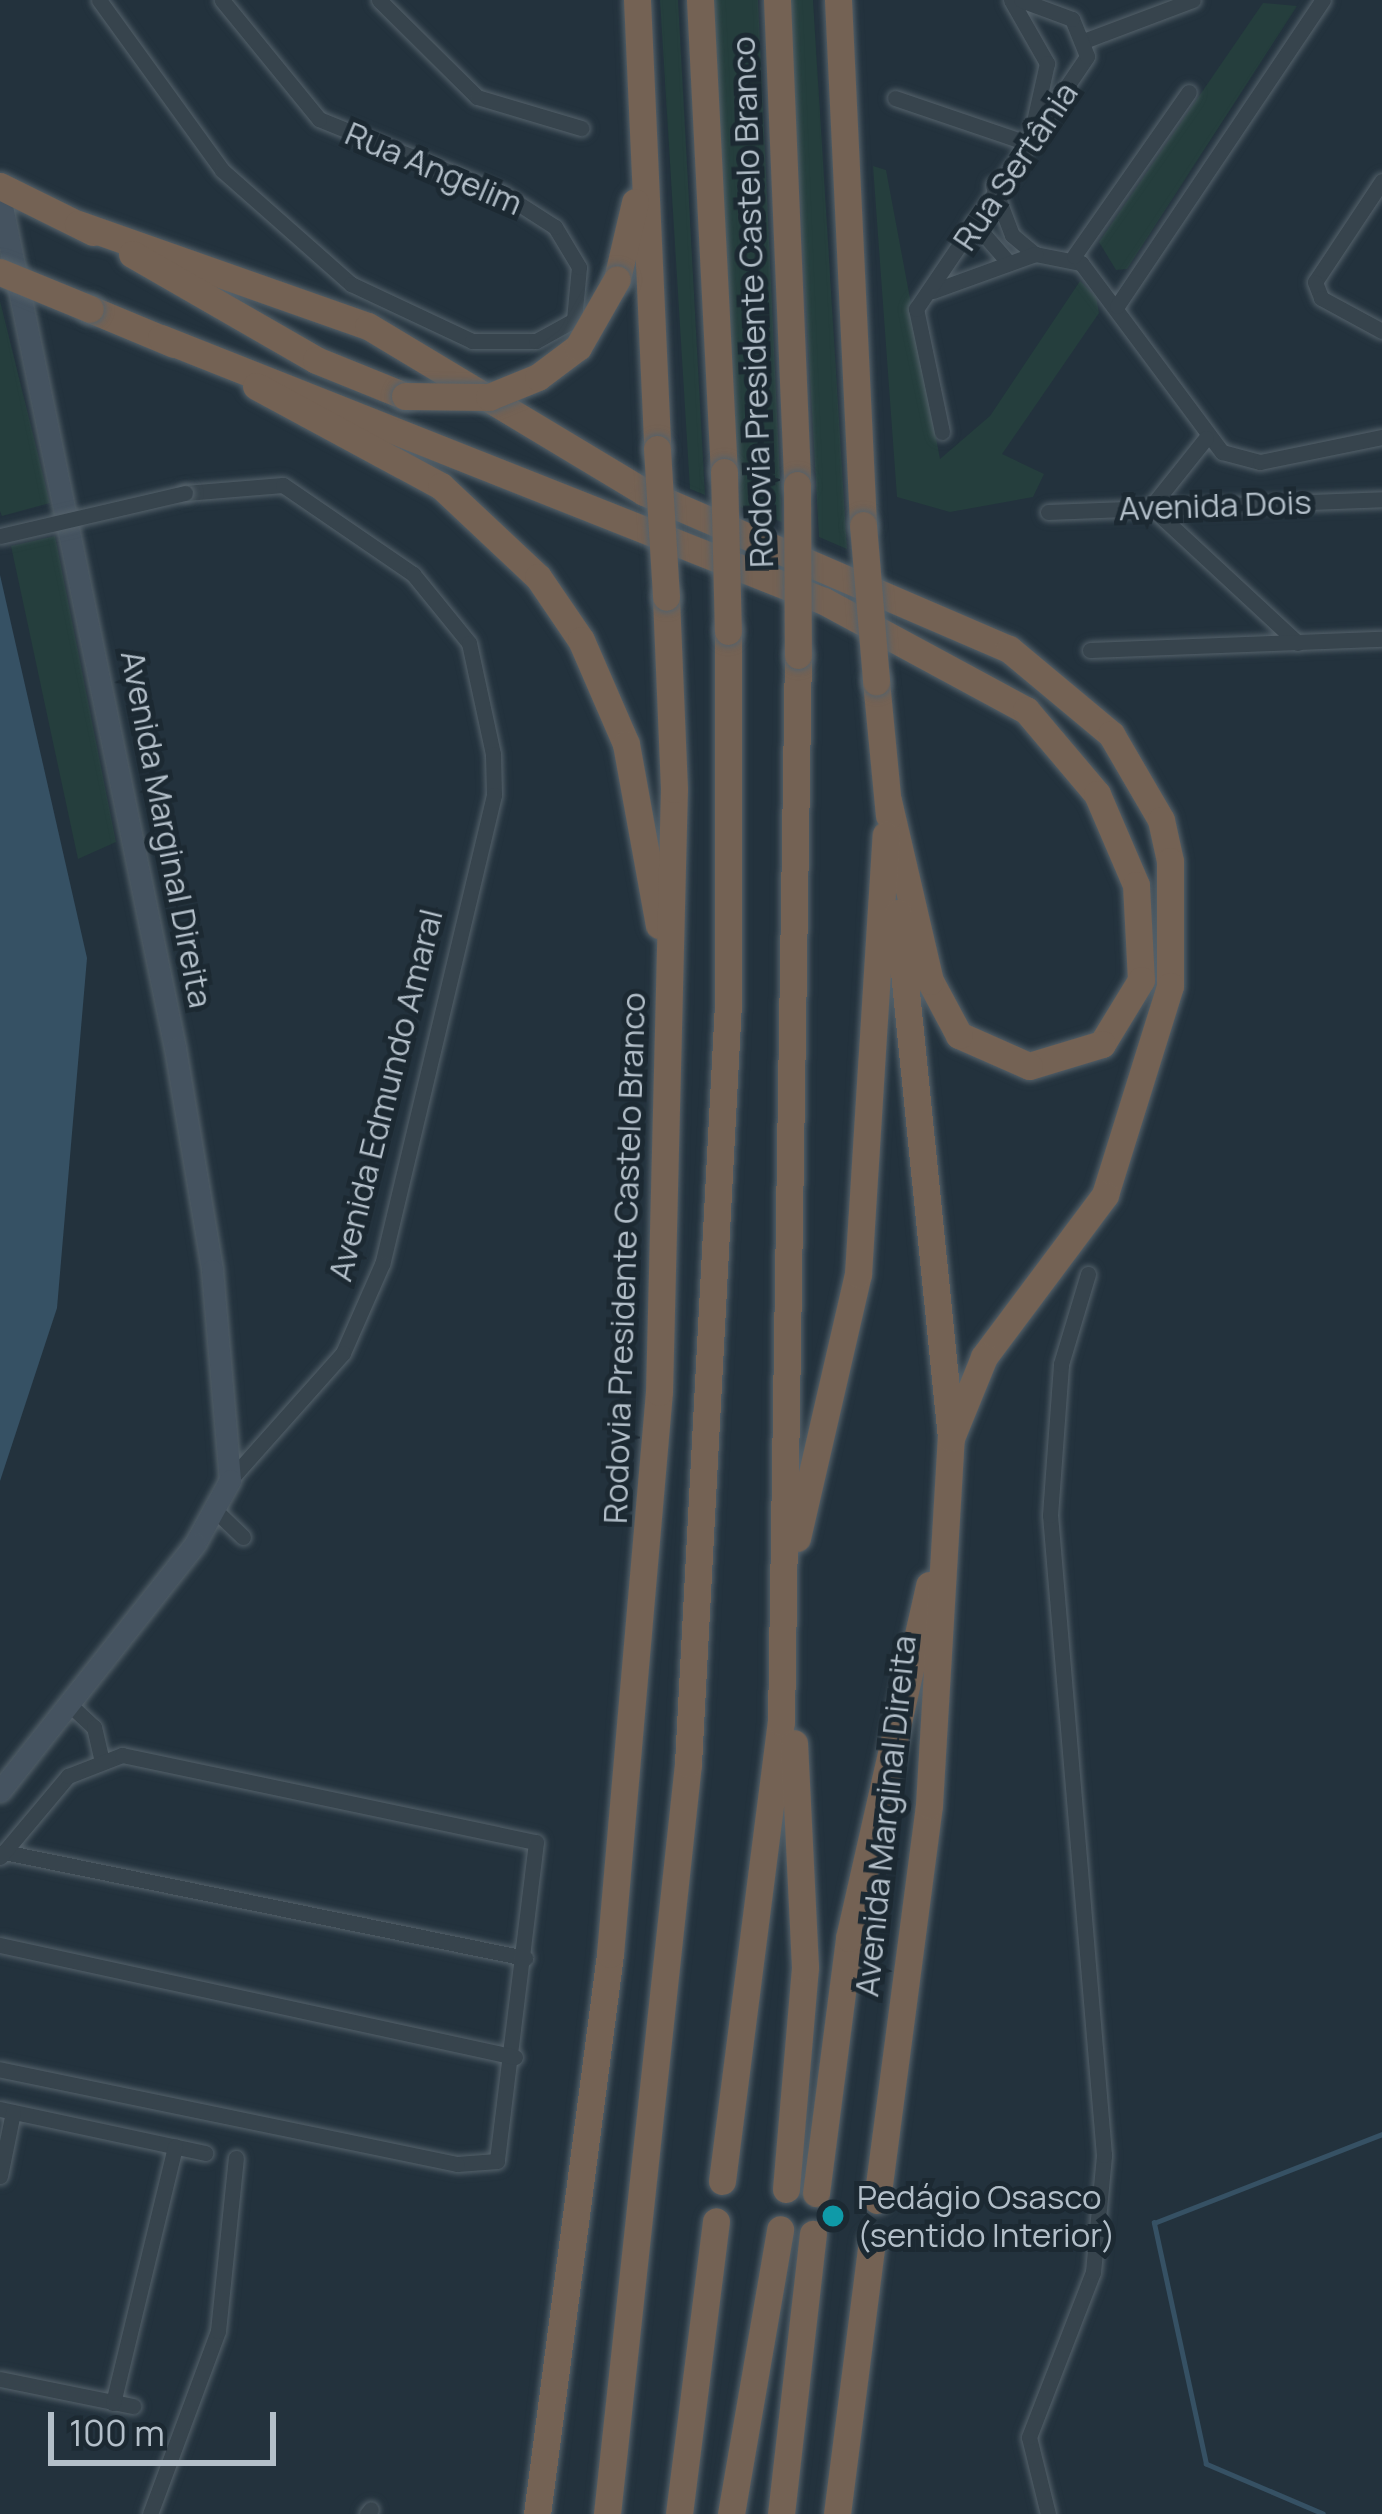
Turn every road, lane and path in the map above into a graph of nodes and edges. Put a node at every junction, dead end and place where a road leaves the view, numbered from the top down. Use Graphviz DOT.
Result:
graph roads {
  1 [pos="99,0"];
  2 [pos="222,0"];
  3 [pos="380,0"];
  4 [pos="637,0"];
  5 [pos="700,0"];
  6 [pos="777,0"];
  7 [pos="827,0"];
  8 [pos="838,0"];
  9 [pos="1011,0"];
  10 [pos="1021,0"];
  11 [pos="1193,0"];
  12 [pos="1323,0"];
  13 [pos="1311,8"];
  14 [pos="1089,39"];
  15 [pos="642,85"];
  16 [pos="1189,92"];
  17 [pos="895,98"];
  18 [pos="581,128"];
  19 [pos="1028,135"];
  20 [pos="842,169"];
  21 [pos="1382,181"];
  22 [pos="993,185"];
  23 [pos="0,186"];
  24 [pos="0,197"];
  25 [pos="69,220"];
  26 [pos="974,222"];
  27 [pos="1035,254"];
  28 [pos="1074,256"];
  29 [pos="1008,262"];
  30 [pos="0,272"];
  31 [pos="932,291"];
  32 [pos="1117,306"];
  33 [pos="1382,311"];
  34 [pos="1361,321"];
  35 [pos="1382,331"];
  36 [pos="152,334"];
  37 [pos="942,432"];
  38 [pos="1382,436"];
  39 [pos="1206,438"];
  40 [pos="1360,446"];
  41 [pos="1382,448"];
  42 [pos="1382,499"];
  43 [pos="1151,507"];
  44 [pos="1048,512"];
  45 [pos="0,536"];
  46 [pos="1382,639"];
  47 [pos="1298,644"];
  48 [pos="1090,650"];
  49 [pos="888,801"];
  50 [pos="672,1018"];
  51 [pos="1088,1274"];
  52 [pos="951,1438"];
  53 [pos="230,1480"];
  54 [pos="947,1505"];
  55 [pos="217,1511"];
  56 [pos="243,1537"];
  57 [pos="785,1590"];
  58 [pos="69,1704"];
  59 [pos="101,1757"];
  60 [pos="0,1791"];
  61 [pos="2,1854"];
  62 [pos="0,1946"];
  63 [pos="525,1958"];
  64 [pos="515,2057"];
  65 [pos="0,2069"];
  66 [pos="6,2110"];
  67 [pos="175,2146"];
  68 [pos="206,2153"];
  69 [pos="236,2158"];
  70 [pos="0,2176"];
  71 [pos="722,2181"];
  72 [pos="786,2189"];
  73 [pos="816,2193"];
  74 [pos="877,2200"];
  75 [pos="716,2222"];
  76 [pos="780,2229"];
  77 [pos="813,2234"];
  78 [pos="872,2241"];
  79 [pos="0,2379"];
  80 [pos="113,2403"];
  81 [pos="133,2406"];
  82 [pos="150,2514"];
  83 [pos="537,2514"];
  84 [pos="608,2514"];
  85 [pos="679,2514"];
  86 [pos="731,2514"];
  87 [pos="781,2514"];
  88 [pos="837,2514"];
  89 [pos="1048,2514"];
  1 -- 2 [label="street, Rua Angelim"];
  3 -- 18 [label="street"];
  4 -- 15 [label="highway, Rodovia Presidente Castelo Branco"];
  5 -- 84 [label="highway, Rodovia Presidente Castelo Branco, bridge"];
  6 -- 57 [label="highway, Rodovia Presidente Castelo Branco, bridge"];
  7 -- 20 [label="highway"];
  8 -- 20 [label="highway"];
  9 -- 19 [label="street"];
  10 -- 14 [label="street, Rua Sertânia"];
  11 -- 14 [label="street, Rua Sertânia"];
  12 -- 13 [label="street"];
  13 -- 32 [label="street"];
  14 -- 19 [label="street, Rua Sertânia"];
  15 -- 25 [label="highway, bridge"];
  15 -- 50 [label="highway, Rodovia Presidente Castelo Branco, bridge"];
  16 -- 28 [label="street"];
  17 -- 19 [label="street"];
  19 -- 22 [label="street, Rua Sertânia"];
  20 -- 49 [label="highway, bridge"];
  21 -- 34 [label="street"];
  22 -- 26 [label="street, Rua Sertânia"];
  22 -- 27 [label="street"];
  23 -- 25 [label="highway"];
  24 -- 53 [label="main road, Avenida Marginal Direita"];
  25 -- 52 [label="highway"];
  26 -- 29 [label="street"];
  26 -- 31 [label="street, Rua Sertânia"];
  27 -- 28 [label="street"];
  27 -- 29 [label="street"];
  28 -- 32 [label="street"];
  29 -- 31 [label="street"];
  30 -- 36 [label="highway, bridge"];
  31 -- 37 [label="street"];
  32 -- 39 [label="street"];
  33 -- 34 [label="street"];
  34 -- 35 [label="street"];
  36 -- 49 [label="highway"];
  36 -- 50 [label="highway"];
  38 -- 40 [label="street"];
  39 -- 40 [label="street"];
  39 -- 43 [label="street"];
  40 -- 41 [label="street"];
  42 -- 43 [label="street, Avenida Dois"];
  43 -- 44 [label="street, Avenida Dois"];
  43 -- 47 [label="street"];
  45 -- 53 [label="street, Avenida Edmundo Amaral, bridge"];
  46 -- 47 [label="street"];
  47 -- 48 [label="street"];
  49 -- 52 [label="highway"];
  49 -- 57 [label="highway"];
  50 -- 83 [label="highway, Rodovia Presidente Castelo Branco"];
  51 -- 89 [label="street"];
  52 -- 54 [label="highway, Avenida Marginal Direita"];
  53 -- 55 [label="main road, Avenida Edmundo Amaral"];
  54 -- 73 [label="highway"];
  54 -- 74 [label="highway, Avenida Marginal Direita"];
  55 -- 56 [label="street"];
  55 -- 58 [label="main road, Avenida Edmundo Amaral"];
  57 -- 71 [label="highway, Rodovia Presidente Castelo Branco"];
  57 -- 72 [label="highway"];
  58 -- 59 [label="street"];
  58 -- 60 [label="main road, Avenida Edmundo Amaral"];
  59 -- 61 [label="street"];
  59 -- 63 [label="street"];
  61 -- 63 [label="street"];
  62 -- 64 [label="street"];
  63 -- 64 [label="street"];
  64 -- 65 [label="street"];
  66 -- 67 [label="street"];
  66 -- 70 [label="street"];
  67 -- 68 [label="street"];
  67 -- 80 [label="street"];
  69 -- 82 [label="street"];
  75 -- 85 [label="highway"];
  76 -- 86 [label="highway"];
  77 -- 87 [label="highway"];
  78 -- 88 [label="highway"];
  79 -- 80 [label="street"];
  80 -- 81 [label="street"];
}
